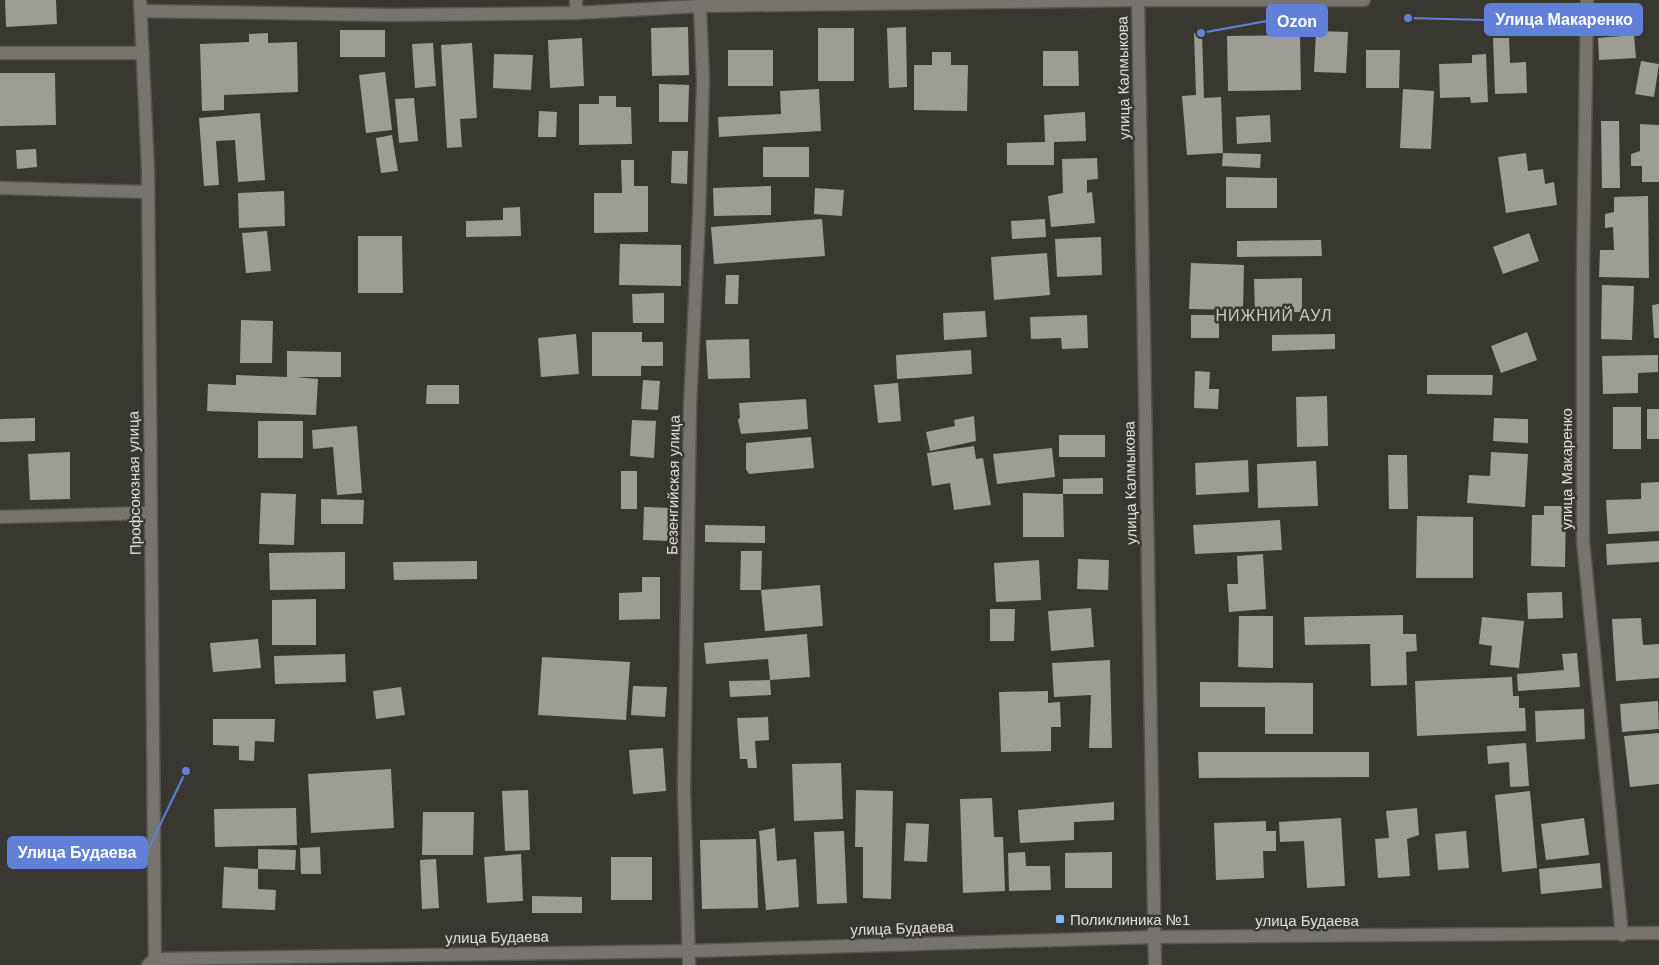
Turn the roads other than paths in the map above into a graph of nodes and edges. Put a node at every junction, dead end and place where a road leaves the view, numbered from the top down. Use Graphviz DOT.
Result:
graph roads {
  1 [pos="1138,0"];
  2 [pos="1364,0"];
  3 [pos="1587,0"];
  4 [pos="141,6"];
  5 [pos="576,6"];
  6 [pos="700,6"];
  7 [pos="0,53"];
  8 [pos="143,53"];
  9 [pos="0,188"];
  10 [pos="148,192"];
  11 [pos="151,513"];
  12 [pos="0,517"];
  13 [pos="1659,933"];
  14 [pos="1622,935"];
  15 [pos="1154,937"];
  16 [pos="689,951"];
  17 [pos="153,963"];
  18 [pos="689,965"];
  19 [pos="1155,965"];
  1 -- 2 [label="street"];
  1 -- 6 [label="street"];
  1 -- 15 [label="street, улица Калмыкова"];
  3 -- 14 [label="street, улица Макаренко"];
  4 -- 5 [label="street"];
  4 -- 8 [label="street, Профсоюзная улица"];
  5 -- 6 [label="street"];
  6 -- 16 [label="street, Безенгийская улица"];
  7 -- 8 [label="street"];
  8 -- 10 [label="street, Профсоюзная улица"];
  9 -- 10 [label="street"];
  10 -- 11 [label="street, Профсоюзная улица"];
  11 -- 12 [label="street"];
  11 -- 17 [label="street, Профсоюзная улица"];
  13 -- 14 [label="street, улица Будаева"];
  14 -- 15 [label="street, улица Будаева"];
  15 -- 16 [label="street, улица Будаева"];
  15 -- 19 [label="street, улица Калмыкова"];
  16 -- 17 [label="street, улица Будаева"];
  16 -- 18 [label="street, Безенгийская улица"];
}
